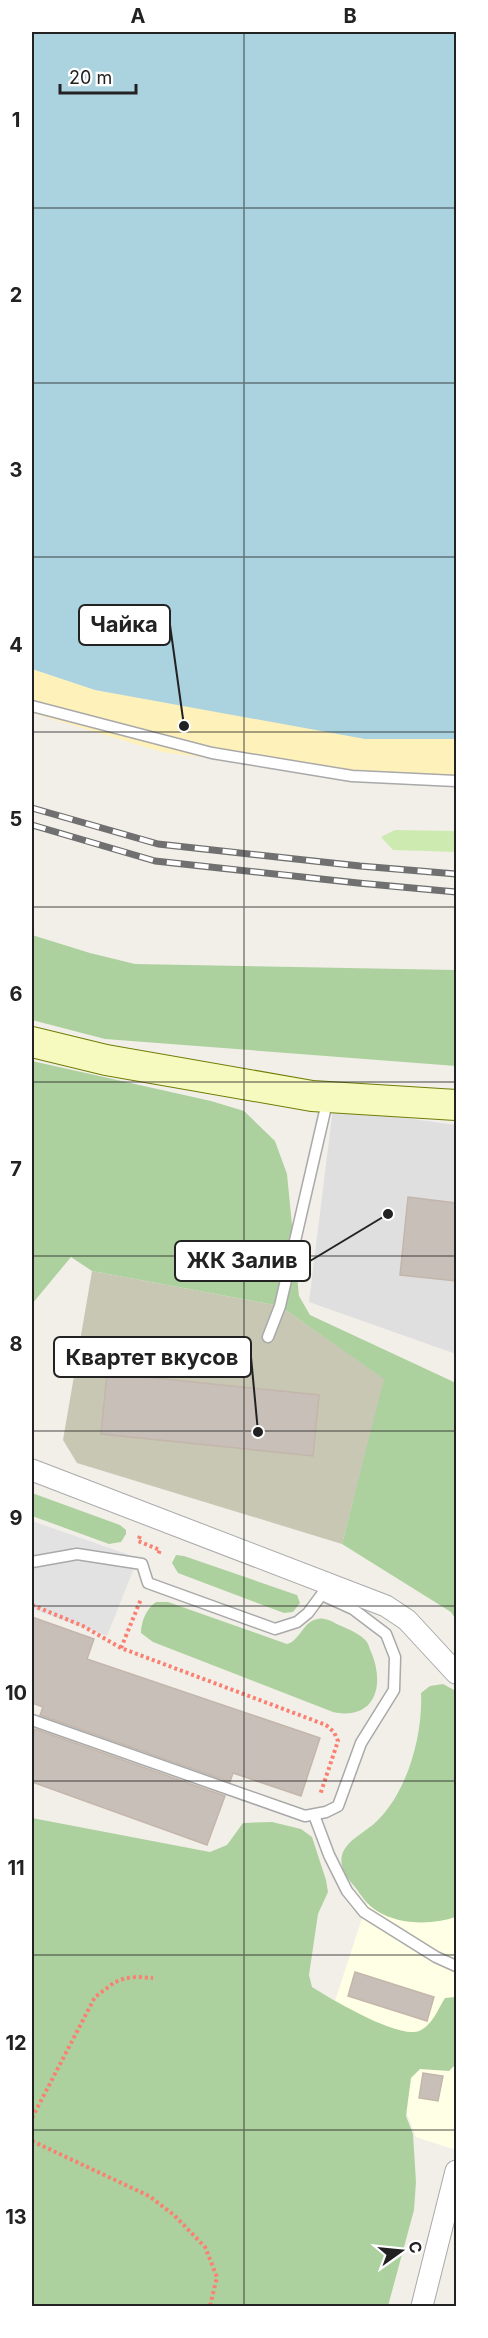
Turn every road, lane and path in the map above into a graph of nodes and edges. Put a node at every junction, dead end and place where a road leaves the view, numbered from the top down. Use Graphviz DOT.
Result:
graph roads {
  1 [pos="32,706"];
  2 [pos="456,781"];
  3 [pos="32,1041"];
  4 [pos="328,1097"];
  5 [pos="456,1105"];
  6 [pos="268,1337"];
  7 [pos="32,1470"];
  8 [pos="32,1562"];
  9 [pos="148,1583"];
  10 [pos="326,1588"];
  11 [pos="32,1605"];
  12 [pos="121,1648"];
  13 [pos="456,1673"];
  14 [pos="32,1720"];
  15 [pos="314,1815"];
  16 [pos="456,1966"];
  17 [pos="153,1978"];
  18 [pos="32,2118"];
  19 [pos="32,2141"];
  20 [pos="456,2171"];
  21 [pos="210,2307"];
  22 [pos="422,2307"];
  1 -- 2 [label="lane"];
  3 -- 4 [label="main road"];
  4 -- 5 [label="main road"];
  4 -- 6 [label="lane"];
  7 -- 10 [label="street"];
  8 -- 9 [label="lane"];
  9 -- 10 [label="lane"];
  9 -- 12 [label="path"];
  10 -- 13 [label="street"];
  10 -- 15 [label="lane"];
  11 -- 12 [label="path"];
  12 -- 15 [label="path"];
  14 -- 15 [label="lane"];
  15 -- 16 [label="lane"];
  17 -- 18 [label="path"];
  19 -- 21 [label="path"];
  20 -- 22 [label="street"];
}
